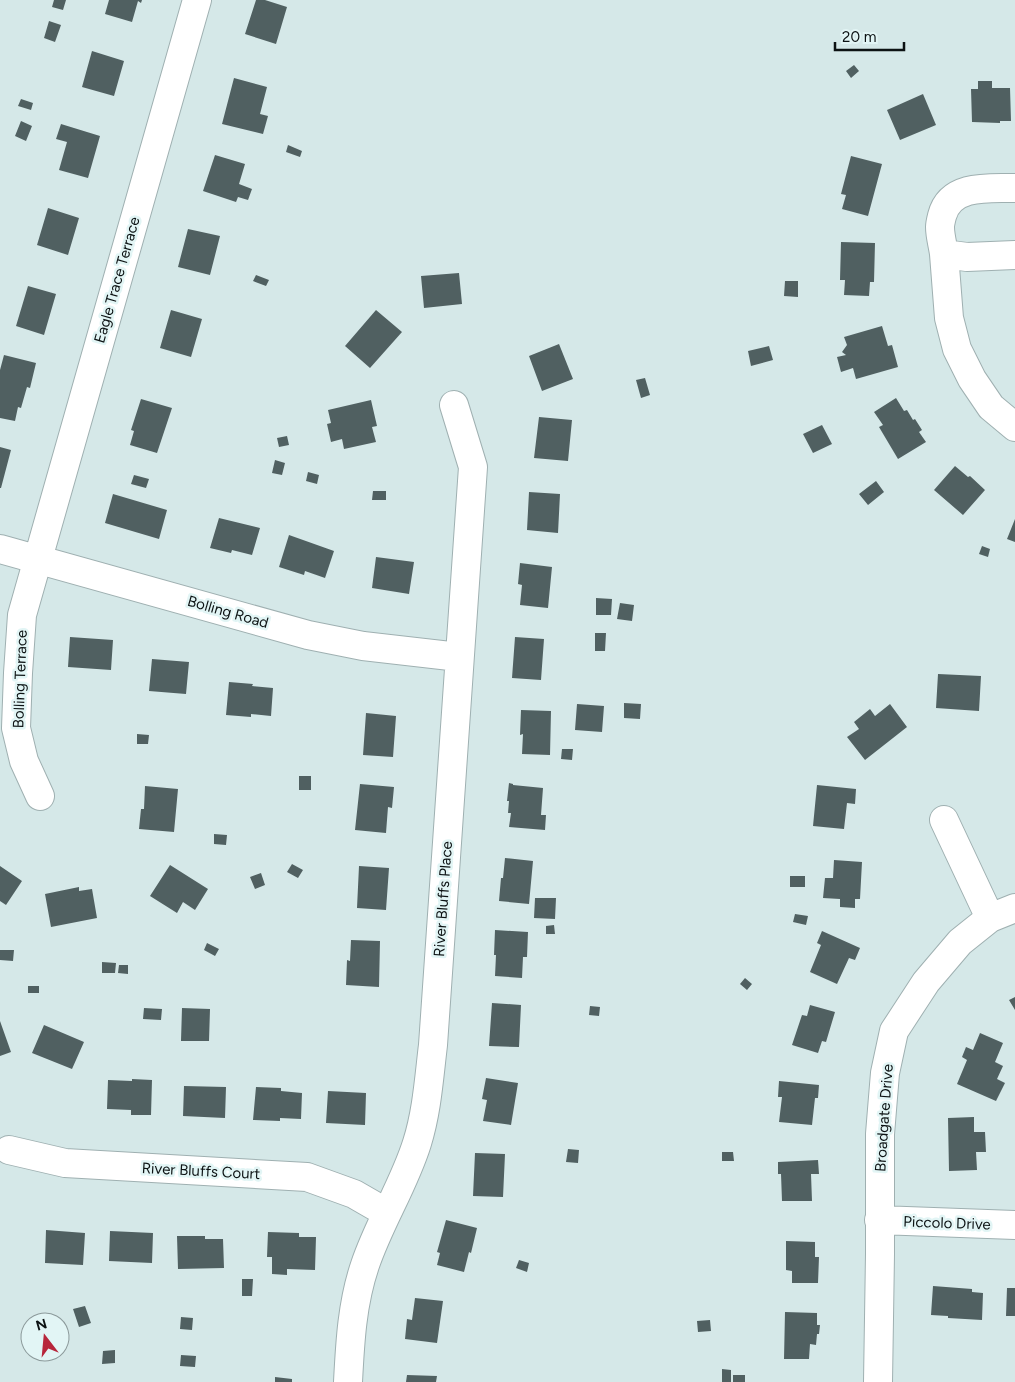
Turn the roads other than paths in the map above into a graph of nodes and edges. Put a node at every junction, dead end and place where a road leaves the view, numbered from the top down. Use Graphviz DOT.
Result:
graph roads {
  1 [pos="197,0"];
  2 [pos="1015,188"];
  3 [pos="944,254"];
  4 [pos="1015,255"];
  5 [pos="454,405"];
  6 [pos="1015,427"];
  7 [pos="0,549"];
  8 [pos="37,559"];
  9 [pos="459,657"];
  10 [pos="40,796"];
  11 [pos="944,820"];
  12 [pos="1015,908"];
  13 [pos="990,918"];
  14 [pos="9,1150"];
  15 [pos="387,1213"];
  16 [pos="879,1220"];
  17 [pos="1015,1225"];
  18 [pos="348,1382"];
  19 [pos="878,1382"];
  1 -- 8 [label="street, Eagle Trace Terrace"];
  2 -- 3 [label="street"];
  3 -- 4 [label="street"];
  3 -- 6 [label="street"];
  5 -- 9 [label="street, River Bluffs Place"];
  7 -- 8 [label="street, Bolling Road"];
  8 -- 9 [label="street, Bolling Road"];
  8 -- 10 [label="street, Bolling Terrace"];
  9 -- 15 [label="street, River Bluffs Place"];
  11 -- 13 [label="street"];
  12 -- 13 [label="street, Broadgate Drive"];
  13 -- 16 [label="street, Broadgate Drive"];
  14 -- 15 [label="street, River Bluffs Court"];
  15 -- 18 [label="street, River Bluffs Place"];
  16 -- 17 [label="street, Piccolo Drive"];
  16 -- 19 [label="street, Broadgate Drive"];
}
